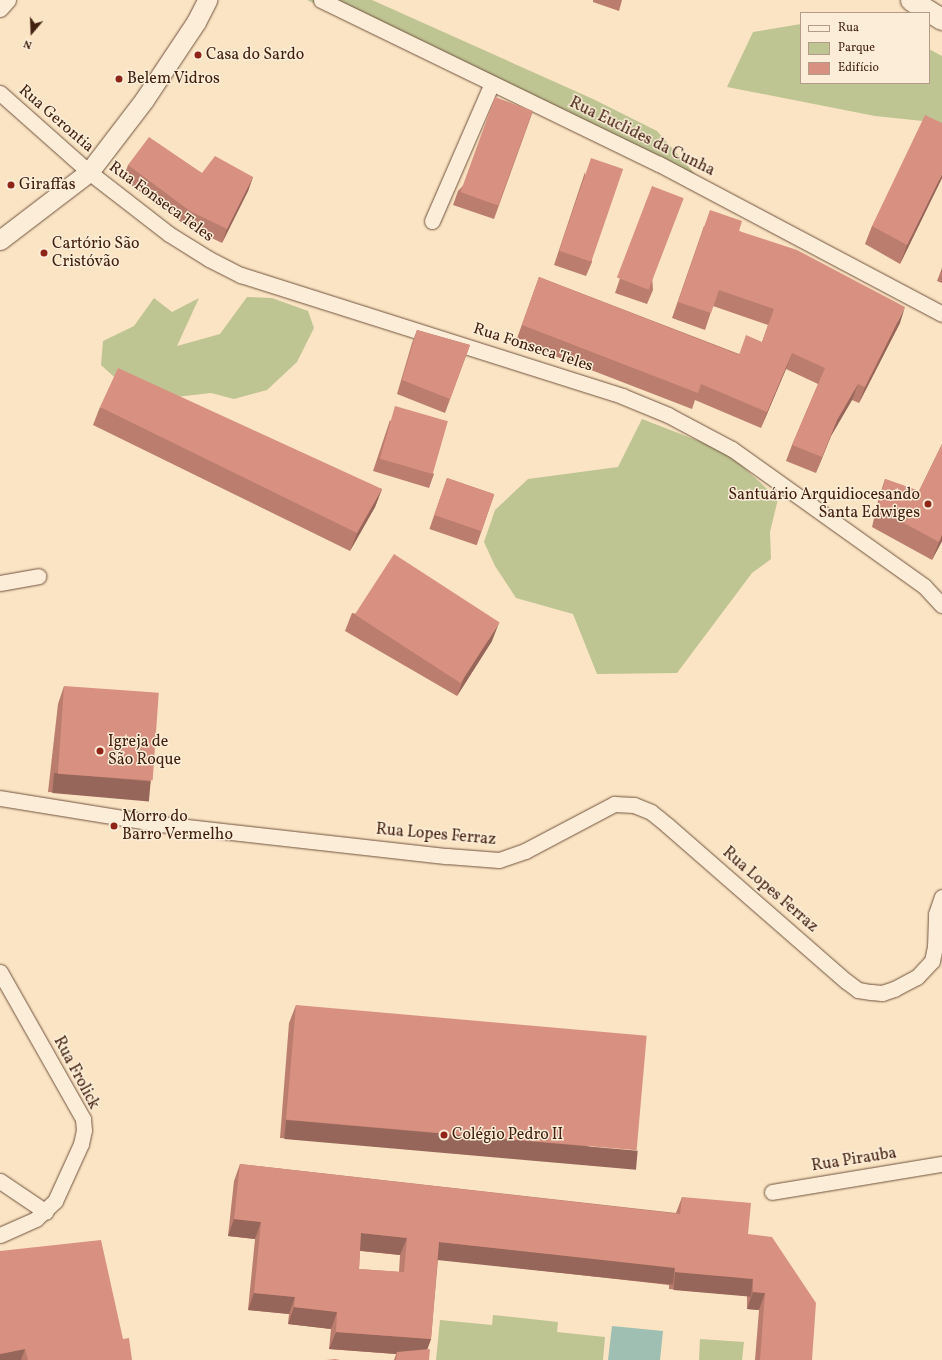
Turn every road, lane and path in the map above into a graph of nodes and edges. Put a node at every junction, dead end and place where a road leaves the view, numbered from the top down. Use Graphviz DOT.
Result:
graph roads {
  1 [pos="8,0"];
  2 [pos="207,0"];
  3 [pos="322,0"];
  4 [pos="911,0"];
  5 [pos="0,9"];
  6 [pos="942,18"];
  7 [pos="492,83"];
  8 [pos="0,93"];
  9 [pos="89,172"];
  10 [pos="432,220"];
  11 [pos="0,240"];
  12 [pos="942,314"];
  13 [pos="38,576"];
  14 [pos="0,583"];
  15 [pos="942,605"];
  16 [pos="0,798"];
  17 [pos="942,897"];
  18 [pos="0,972"];
  19 [pos="942,1164"];
  20 [pos="0,1181"];
  21 [pos="772,1192"];
  22 [pos="46,1212"];
  23 [pos="0,1235"];
  1 -- 5 [label="street"];
  2 -- 9 [label="street"];
  3 -- 7 [label="street, Rua Euclides da Cunha"];
  4 -- 6 [label="main road"];
  7 -- 10 [label="street"];
  7 -- 12 [label="street, Rua Euclides da Cunha"];
  8 -- 9 [label="street, Rua Gerontia"];
  9 -- 11 [label="street"];
  9 -- 15 [label="street, Rua Fonseca Teles"];
  13 -- 14 [label="street"];
  16 -- 17 [label="street, Rua Lopes Ferraz"];
  18 -- 22 [label="street, Rua Frolick"];
  19 -- 21 [label="street, Rua Pirauba"];
  20 -- 22 [label="street"];
  22 -- 23 [label="street"];
}
